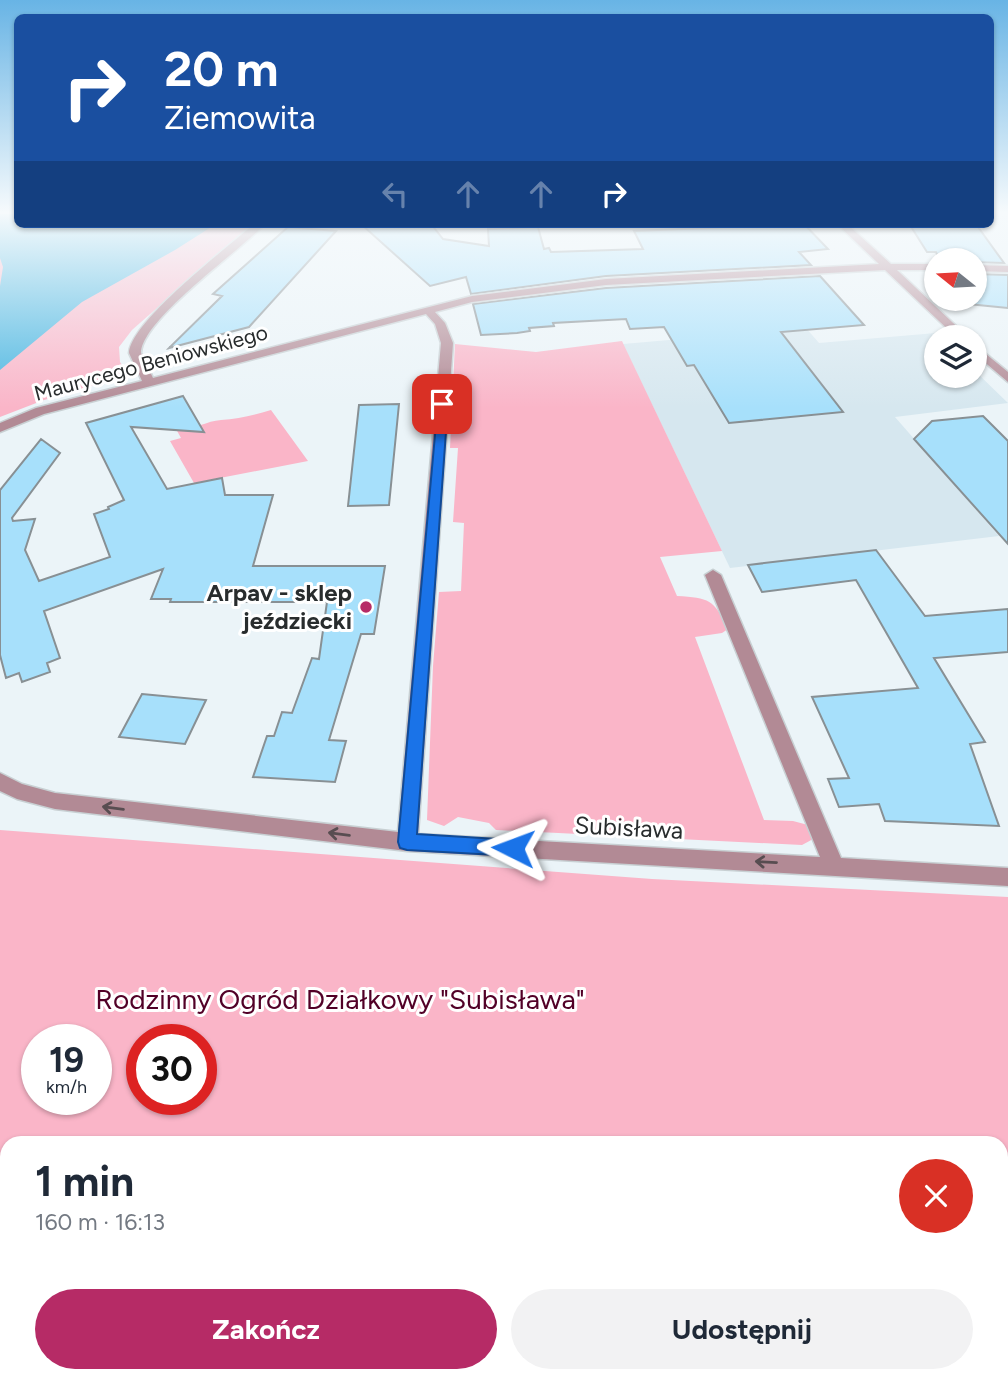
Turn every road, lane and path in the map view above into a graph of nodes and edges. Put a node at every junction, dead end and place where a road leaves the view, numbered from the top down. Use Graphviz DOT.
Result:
graph roads {
  1 [pos="198,278"];
  2 [pos="675,278"];
  3 [pos="900,278"];
  4 [pos="427,309"];
  5 [pos="950,325"];
  6 [pos="987,358"];
  7 [pos="1008,358"];
  8 [pos="987,360"];
  9 [pos="1008,378"];
  10 [pos="149,382"];
  11 [pos="0,428"];
  12 [pos="713,575"];
  13 [pos="0,781"];
  14 [pos="407,842"];
  15 [pos="834,866"];
  16 [pos="1008,877"];
  1 -- 10 [label="street"];
  2 -- 4 [label="street, Maurycego Beniowskiego"];
  3 -- 5 [label="street"];
  4 -- 10 [label="street, Maurycego Beniowskiego"];
  4 -- 14 [label="street"];
  6 -- 7 [label="street"];
  8 -- 9 [label="street"];
  10 -- 11 [label="street, Maurycego Beniowskiego"];
  12 -- 15 [label="street"];
  14 -- 13 [label="street, Subisława, one-way"];
  15 -- 14 [label="street, Subisława, one-way"];
  15 -- 16 [label="street, Subisława"];
}
